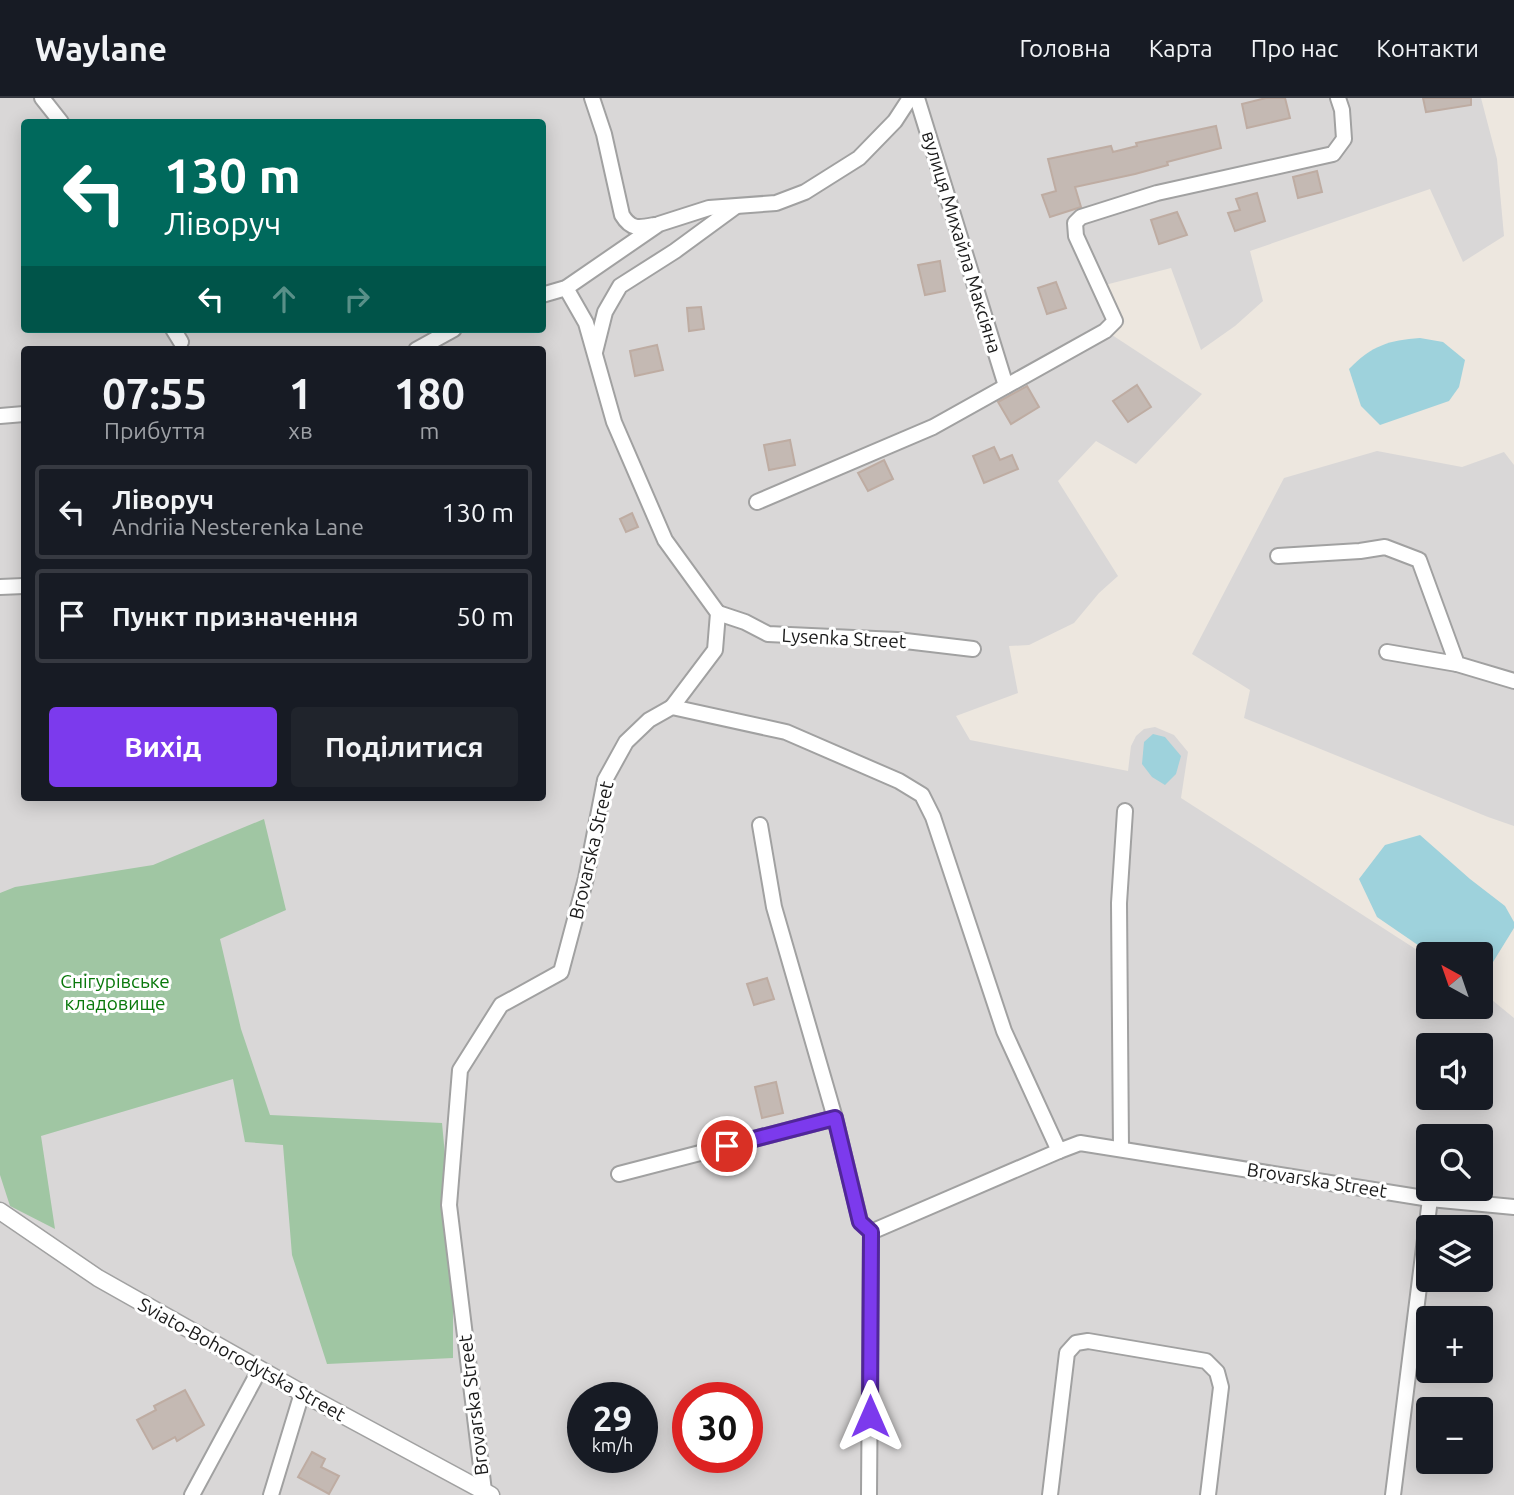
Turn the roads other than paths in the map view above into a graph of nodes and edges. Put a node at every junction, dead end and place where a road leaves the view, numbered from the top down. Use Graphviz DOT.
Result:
graph roads {
  1 [pos="42,98"];
  2 [pos="592,98"];
  3 [pos="910,98"];
  4 [pos="917,98"];
  5 [pos="1338,98"];
  6 [pos="59,119"];
  7 [pos="735,207"];
  8 [pos="659,224"];
  9 [pos="566,288"];
  10 [pos="546,294"];
  11 [pos="175,333"];
  12 [pos="447,333"];
  13 [pos="181,342"];
  14 [pos="423,346"];
  15 [pos="595,354"];
  16 [pos="1006,386"];
  17 [pos="21,414"];
  18 [pos="0,416"];
  19 [pos="757,502"];
  20 [pos="1278,556"];
  21 [pos="21,586"];
  22 [pos="0,587"];
  23 [pos="718,613"];
  24 [pos="973,649"];
  25 [pos="1387,652"];
  26 [pos="1457,664"];
  27 [pos="1514,681"];
  28 [pos="672,707"];
  29 [pos="1125,811"];
  30 [pos="760,825"];
  31 [pos="835,1118"];
  32 [pos="1121,1149"];
  33 [pos="1059,1151"];
  34 [pos="619,1174"];
  35 [pos="1416,1197"];
  36 [pos="1430,1201"];
  37 [pos="1451,1201"];
  38 [pos="1514,1207"];
  39 [pos="0,1211"];
  40 [pos="871,1232"];
  41 [pos="260,1369"];
  42 [pos="302,1393"];
  43 [pos="488,1493"];
  44 [pos="192,1495"];
  45 [pos="271,1495"];
  46 [pos="869,1495"];
  47 [pos="1050,1495"];
  48 [pos="1208,1495"];
  49 [pos="1393,1495"];
  1 -- 6 [label="street"];
  2 -- 8 [label="street"];
  3 -- 7 [label="street"];
  4 -- 16 [label="street, вулиця Михайла Максіяна"];
  5 -- 16 [label="street"];
  7 -- 8 [label="street"];
  7 -- 15 [label="street"];
  8 -- 9 [label="street"];
  9 -- 10 [label="street"];
  9 -- 15 [label="street"];
  11 -- 13 [label="street"];
  12 -- 14 [label="street"];
  15 -- 23 [label="street"];
  16 -- 19 [label="street"];
  17 -- 18 [label="street"];
  20 -- 26 [label="street"];
  21 -- 22 [label="street"];
  23 -- 24 [label="street, Lysenka Street"];
  23 -- 28 [label="street"];
  25 -- 26 [label="street"];
  26 -- 27 [label="street"];
  28 -- 33 [label="street"];
  28 -- 43 [label="street, Brovarska Street"];
  29 -- 32 [label="street"];
  30 -- 31 [label="street"];
  31 -- 34 [label="street"];
  31 -- 40 [label="street"];
  32 -- 33 [label="street, Brovarska Street"];
  32 -- 35 [label="street, Brovarska Street"];
  33 -- 40 [label="street, Brovarska Street"];
  36 -- 49 [label="street"];
  37 -- 38 [label="street, Brovarska Street"];
  39 -- 41 [label="street, Sviato-Bohorodytska Street"];
  40 -- 46 [label="street"];
  41 -- 42 [label="street, Sviato-Bohorodytska Street"];
  41 -- 44 [label="street"];
  42 -- 43 [label="street, Sviato-Bohorodytska Street"];
  42 -- 45 [label="street"];
  47 -- 48 [label="street"];
}
